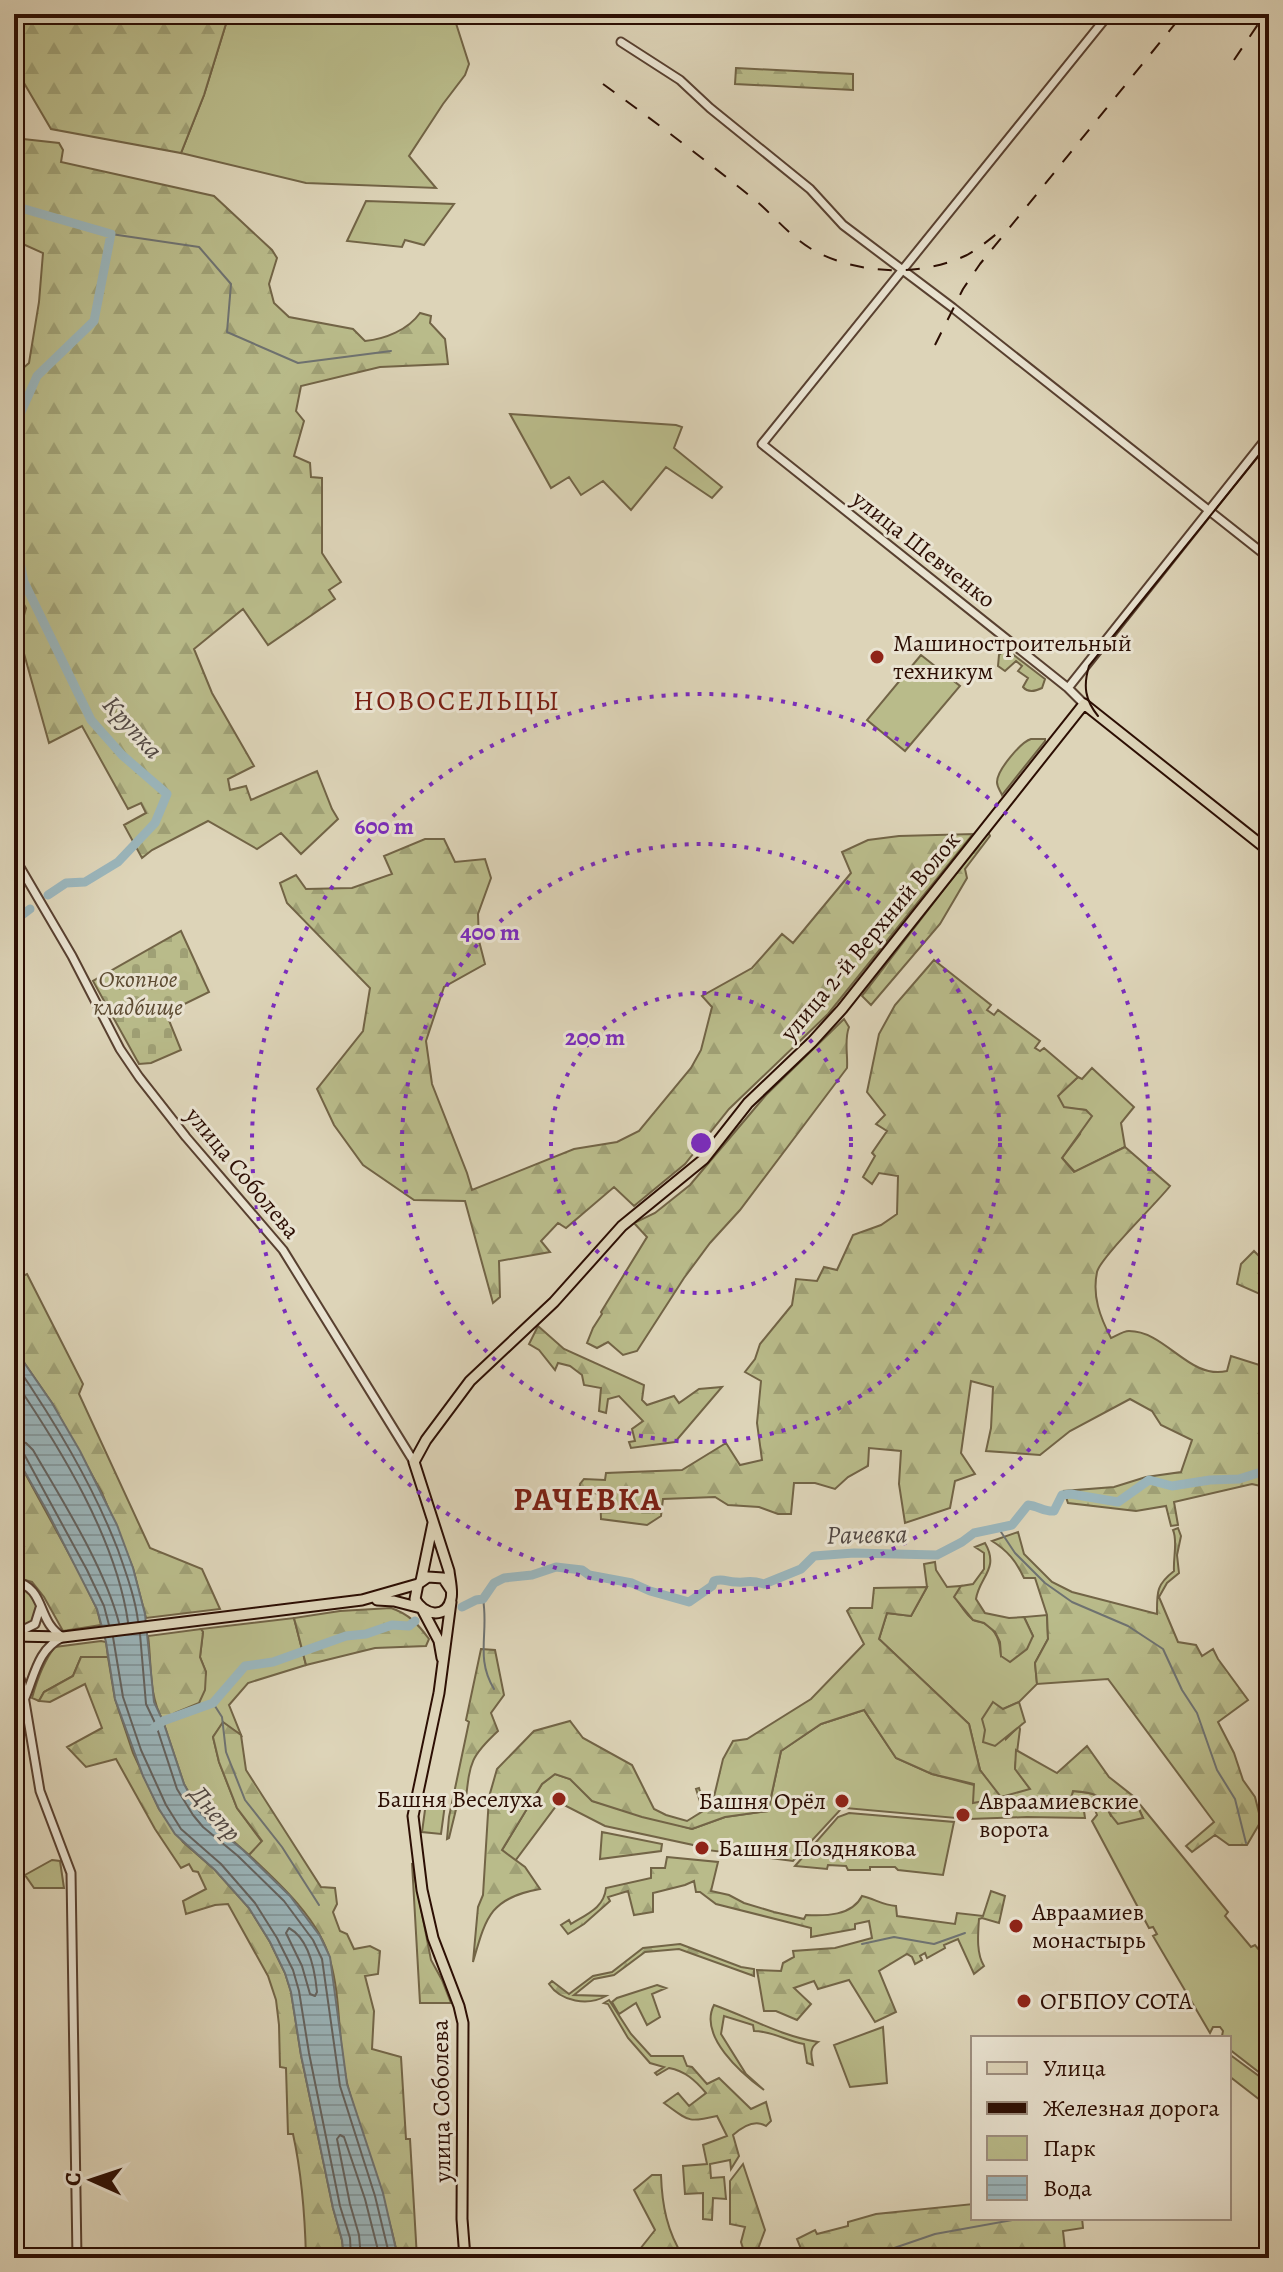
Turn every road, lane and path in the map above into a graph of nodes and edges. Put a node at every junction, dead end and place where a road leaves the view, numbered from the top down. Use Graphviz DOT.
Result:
graph roads {
  1 [pos="1109,14"];
  2 [pos="621,42"];
  3 [pos="904,270"];
  4 [pos="1269,435"];
  5 [pos="1208,510"];
  6 [pos="1269,558"];
  7 [pos="1068,688"];
  8 [pos="1084,704"];
  9 [pos="1269,851"];
  10 [pos="14,857"];
  11 [pos="414,1462"];
  12 [pos="433,1519"];
  13 [pos="14,1581"];
  14 [pos="419,1582"];
  15 [pos="452,1592"];
  16 [pos="362,1600"];
  17 [pos="40,1606"];
  18 [pos="421,1608"];
  19 [pos="14,1635"];
  20 [pos="63,1637"];
  21 [pos="14,1663"];
  22 [pos="444,1665"];
  23 [pos="14,1681"];
  24 [pos="24,1700"];
  25 [pos="77,2258"];
  26 [pos="465,2258"];
  1 -- 3 [label="street"];
  2 -- 3 [label="street"];
  3 -- 5 [label="street"];
  3 -- 7 [label="street, улица Шевченко"];
  4 -- 5 [label="street"];
  5 -- 6 [label="street"];
  5 -- 7 [label="street"];
  7 -- 8 [label="street, улица Шевченко"];
  8 -- 9 [label="main road, улица Шевченко"];
  8 -- 11 [label="main road, улица 2-й Верхний Волок"];
  10 -- 11 [label="street, улица Соболева"];
  11 -- 12 [label="main road, улица Соболева"];
  12 -- 14 [label="main road, улица Соболева"];
  12 -- 15 [label="main road, улица Соболева"];
  13 -- 17 [label="street"];
  14 -- 15 [label="main road"];
  14 -- 16 [label="main road"];
  14 -- 18 [label="main road"];
  15 -- 18 [label="main road"];
  15 -- 22 [label="main road, улица Соболева"];
  16 -- 18 [label="main road"];
  16 -- 20 [label="main road"];
  17 -- 19 [label="street"];
  17 -- 20 [label="street"];
  18 -- 22 [label="main road, улица Соболева"];
  19 -- 20 [label="main road"];
  20 -- 24 [label="street"];
  21 -- 24 [label="street"];
  22 -- 26 [label="main road, улица Соболева"];
  23 -- 24 [label="street"];
  24 -- 25 [label="street"];
}
